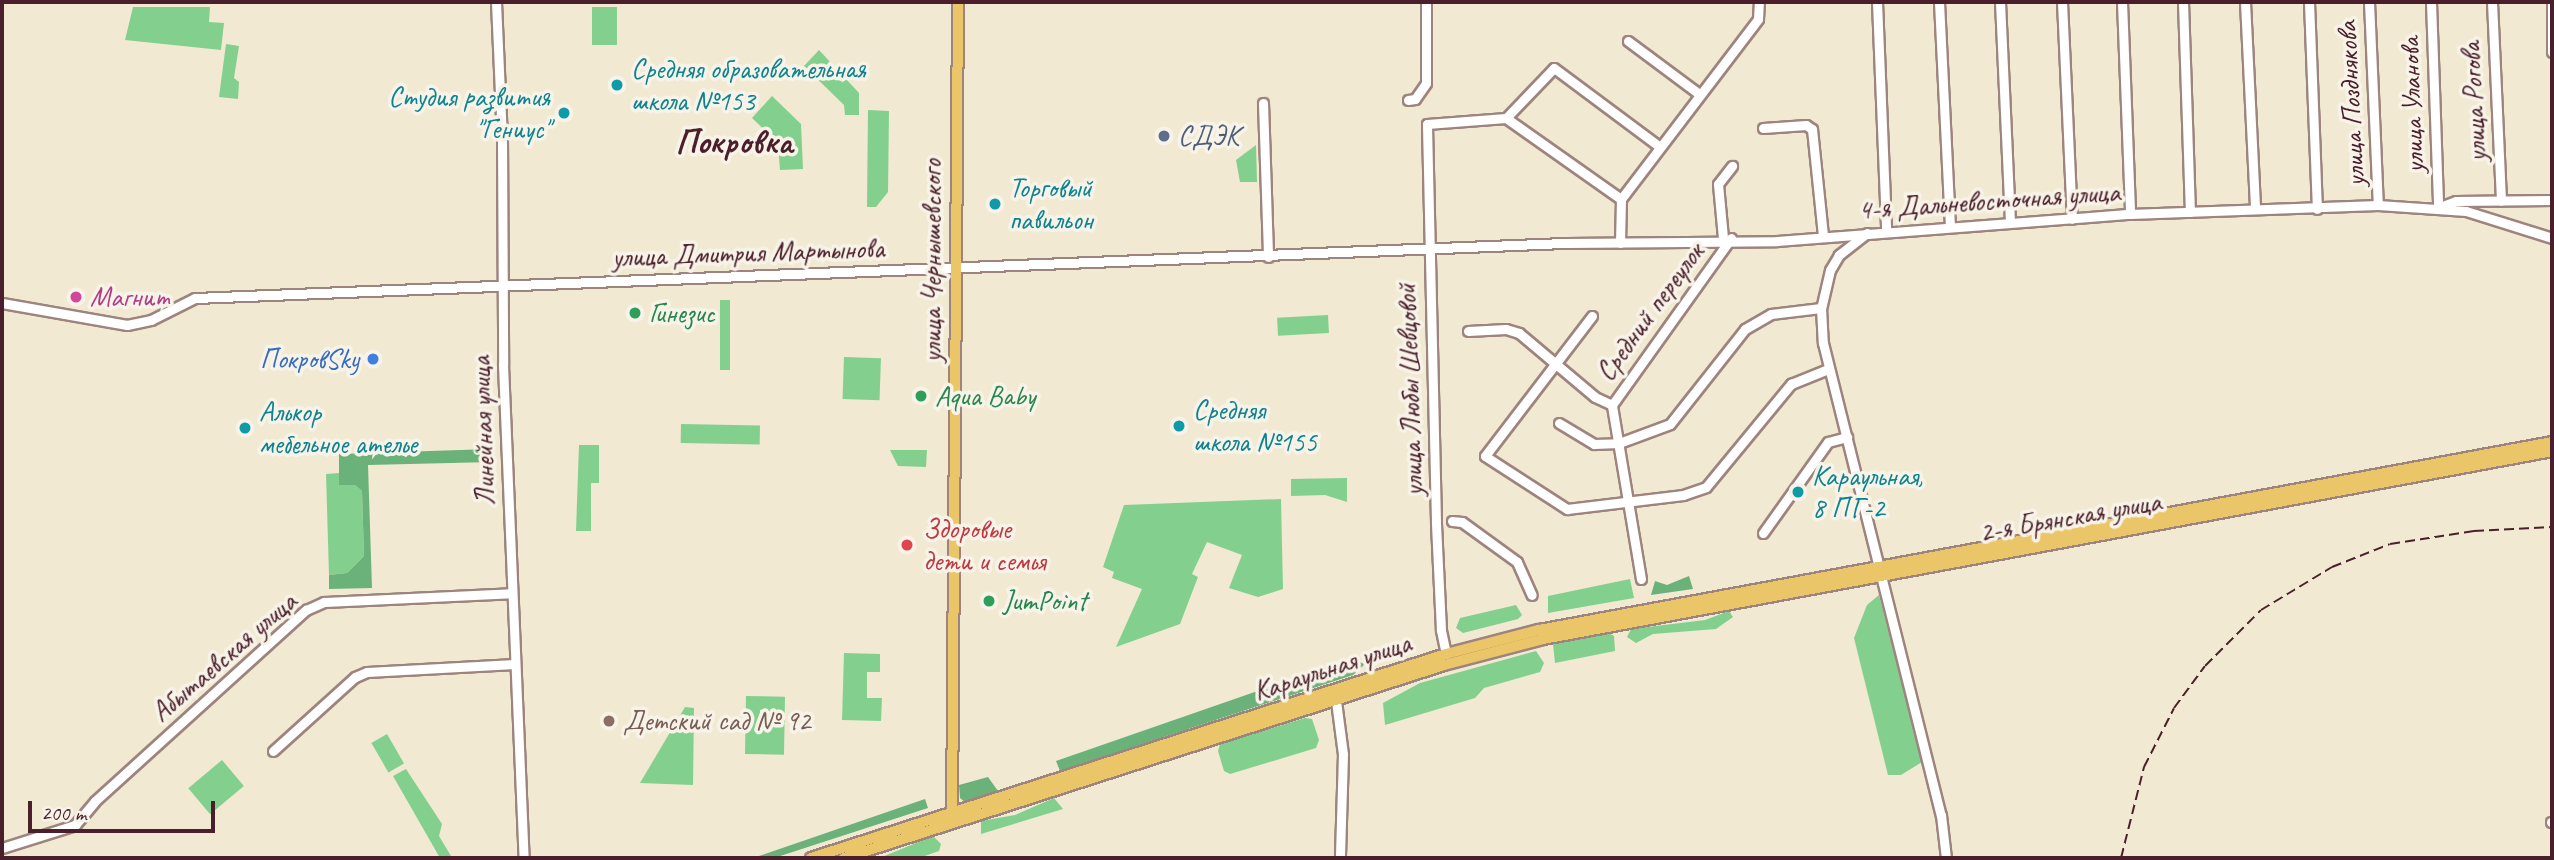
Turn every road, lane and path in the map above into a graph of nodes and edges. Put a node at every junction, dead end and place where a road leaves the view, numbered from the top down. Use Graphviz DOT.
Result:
graph roads {
  1 [pos="496,2"];
  2 [pos="958,2"];
  3 [pos="1426,2"];
  4 [pos="1759,2"];
  5 [pos="1877,2"];
  6 [pos="1939,2"];
  7 [pos="2000,2"];
  8 [pos="2062,2"];
  9 [pos="2122,2"];
  10 [pos="2183,2"];
  11 [pos="2245,2"];
  12 [pos="2309,2"];
  13 [pos="2369,2"];
  14 [pos="2431,2"];
  15 [pos="2492,2"];
  16 [pos="2552,2"];
  17 [pos="1628,41"];
  18 [pos="2552,52"];
  19 [pos="1699,94"];
  20 [pos="1412,100"];
  21 [pos="1263,103"];
  22 [pos="1506,118"];
  23 [pos="1763,128"];
  24 [pos="1660,146"];
  25 [pos="1732,166"];
  26 [pos="1621,199"];
  27 [pos="2552,200"];
  28 [pos="2501,201"];
  29 [pos="2378,205"];
  30 [pos="2438,207"];
  31 [pos="2255,209"];
  32 [pos="2317,209"];
  33 [pos="2190,212"];
  34 [pos="2130,214"];
  35 [pos="2071,219"];
  36 [pos="2010,222"];
  37 [pos="1950,226"];
  38 [pos="1886,229"];
  39 [pos="1868,232"];
  40 [pos="1822,236"];
  41 [pos="1727,238"];
  42 [pos="2552,238"];
  43 [pos="1620,243"];
  44 [pos="1428,251"];
  45 [pos="1268,257"];
  46 [pos="955,267"];
  47 [pos="503,288"];
  48 [pos="2,303"];
  49 [pos="1821,308"];
  50 [pos="1592,316"];
  51 [pos="1468,331"];
  52 [pos="1556,363"];
  53 [pos="1828,369"];
  54 [pos="1612,405"];
  55 [pos="1559,423"];
  56 [pos="1847,437"];
  57 [pos="2552,442"];
  58 [pos="1619,443"];
  59 [pos="2552,451"];
  60 [pos="1626,504"];
  61 [pos="1452,521"];
  62 [pos="1763,533"];
  63 [pos="1880,571"];
  64 [pos="1641,579"];
  65 [pos="512,593"];
  66 [pos="1532,595"];
  67 [pos="1447,654"];
  68 [pos="515,664"];
  69 [pos="1336,701"];
  70 [pos="273,751"];
  71 [pos="952,819"];
  72 [pos="2,848"];
  73 [pos="870,855"];
  74 [pos="524,858"];
  75 [pos="811,858"];
  76 [pos="844,858"];
  77 [pos="1340,858"];
  78 [pos="1946,858"];
  1 -- 47 [label="street, Линейная улица"];
  2 -- 46 [label="main road, улица Чернышевского"];
  3 -- 20 [label="street"];
  4 -- 19 [label="street"];
  5 -- 38 [label="street"];
  6 -- 37 [label="street"];
  7 -- 36 [label="street"];
  8 -- 35 [label="street"];
  9 -- 34 [label="street"];
  10 -- 33 [label="street"];
  11 -- 31 [label="street"];
  12 -- 32 [label="street"];
  13 -- 29 [label="street, улица Позднякова"];
  14 -- 30 [label="street, улица Уланова"];
  15 -- 28 [label="street, улица Рогова"];
  16 -- 18 [label="street"];
  17 -- 19 [label="street"];
  19 -- 24 [label="street"];
  21 -- 45 [label="street"];
  22 -- 24 [label="street"];
  22 -- 26 [label="street"];
  22 -- 44 [label="street, улица Любы Шевцовой"];
  23 -- 40 [label="street"];
  24 -- 26 [label="street"];
  25 -- 41 [label="street"];
  26 -- 43 [label="street"];
  27 -- 28 [label="street, 4-я Дальневосточная улица"];
  28 -- 30 [label="street, 4-я Дальневосточная улица"];
  29 -- 30 [label="street, 4-я Дальневосточная улица"];
  29 -- 32 [label="street, 4-я Дальневосточная улица"];
  30 -- 42 [label="street"];
  31 -- 32 [label="street, 4-я Дальневосточная улица"];
  31 -- 33 [label="street, 4-я Дальневосточная улица"];
  33 -- 34 [label="street, 4-я Дальневосточная улица"];
  34 -- 35 [label="street, 4-я Дальневосточная улица"];
  35 -- 36 [label="street, 4-я Дальневосточная улица"];
  36 -- 37 [label="street, 4-я Дальневосточная улица"];
  37 -- 38 [label="street, 4-я Дальневосточная улица"];
  38 -- 39 [label="street, 4-я Дальневосточная улица"];
  39 -- 40 [label="street, 4-я Дальневосточная улица"];
  39 -- 49 [label="street"];
  40 -- 41 [label="street, 4-я Дальневосточная улица"];
  41 -- 43 [label="street, 4-я Дальневосточная улица"];
  41 -- 54 [label="street, Средний переулок"];
  43 -- 44 [label="street, 4-я Дальневосточная улица"];
  44 -- 45 [label="street, улица Дмитрия Мартынова"];
  44 -- 67 [label="street, улица Любы Шевцовой"];
  45 -- 46 [label="street, улица Дмитрия Мартынова"];
  46 -- 47 [label="street, улица Дмитрия Мартынова"];
  46 -- 71 [label="main road, улица Чернышевского"];
  47 -- 48 [label="street, улица Дмитрия Мартынова"];
  47 -- 65 [label="street, Линейная улица"];
  49 -- 53 [label="street"];
  49 -- 58 [label="street"];
  50 -- 52 [label="street"];
  51 -- 52 [label="street"];
  52 -- 54 [label="street"];
  52 -- 60 [label="street"];
  53 -- 56 [label="street"];
  53 -- 60 [label="street"];
  54 -- 58 [label="street, Средний переулок"];
  55 -- 58 [label="street"];
  56 -- 62 [label="street"];
  56 -- 63 [label="street"];
  57 -- 63 [label="main road, 2-я Брянская улица"];
  58 -- 60 [label="street, Средний переулок"];
  59 -- 63 [label="main road, 2-я Брянская улица"];
  60 -- 64 [label="street, Средний переулок"];
  61 -- 66 [label="street"];
  63 -- 67 [label="main road, Караульная улица"];
  63 -- 69 [label="main road, Караульная улица"];
  63 -- 78 [label="street"];
  65 -- 68 [label="street, Линейная улица"];
  65 -- 72 [label="street, Абытаевская улица"];
  67 -- 71 [label="main road, Караульная улица"];
  68 -- 70 [label="street"];
  68 -- 74 [label="street, Линейная улица"];
  69 -- 71 [label="main road, Караульная улица"];
  69 -- 77 [label="street"];
  71 -- 73 [label="main road, Караульная улица"];
  71 -- 75 [label="main road, Караульная улица"];
  73 -- 76 [label="main road, Караульная улица"];
}
